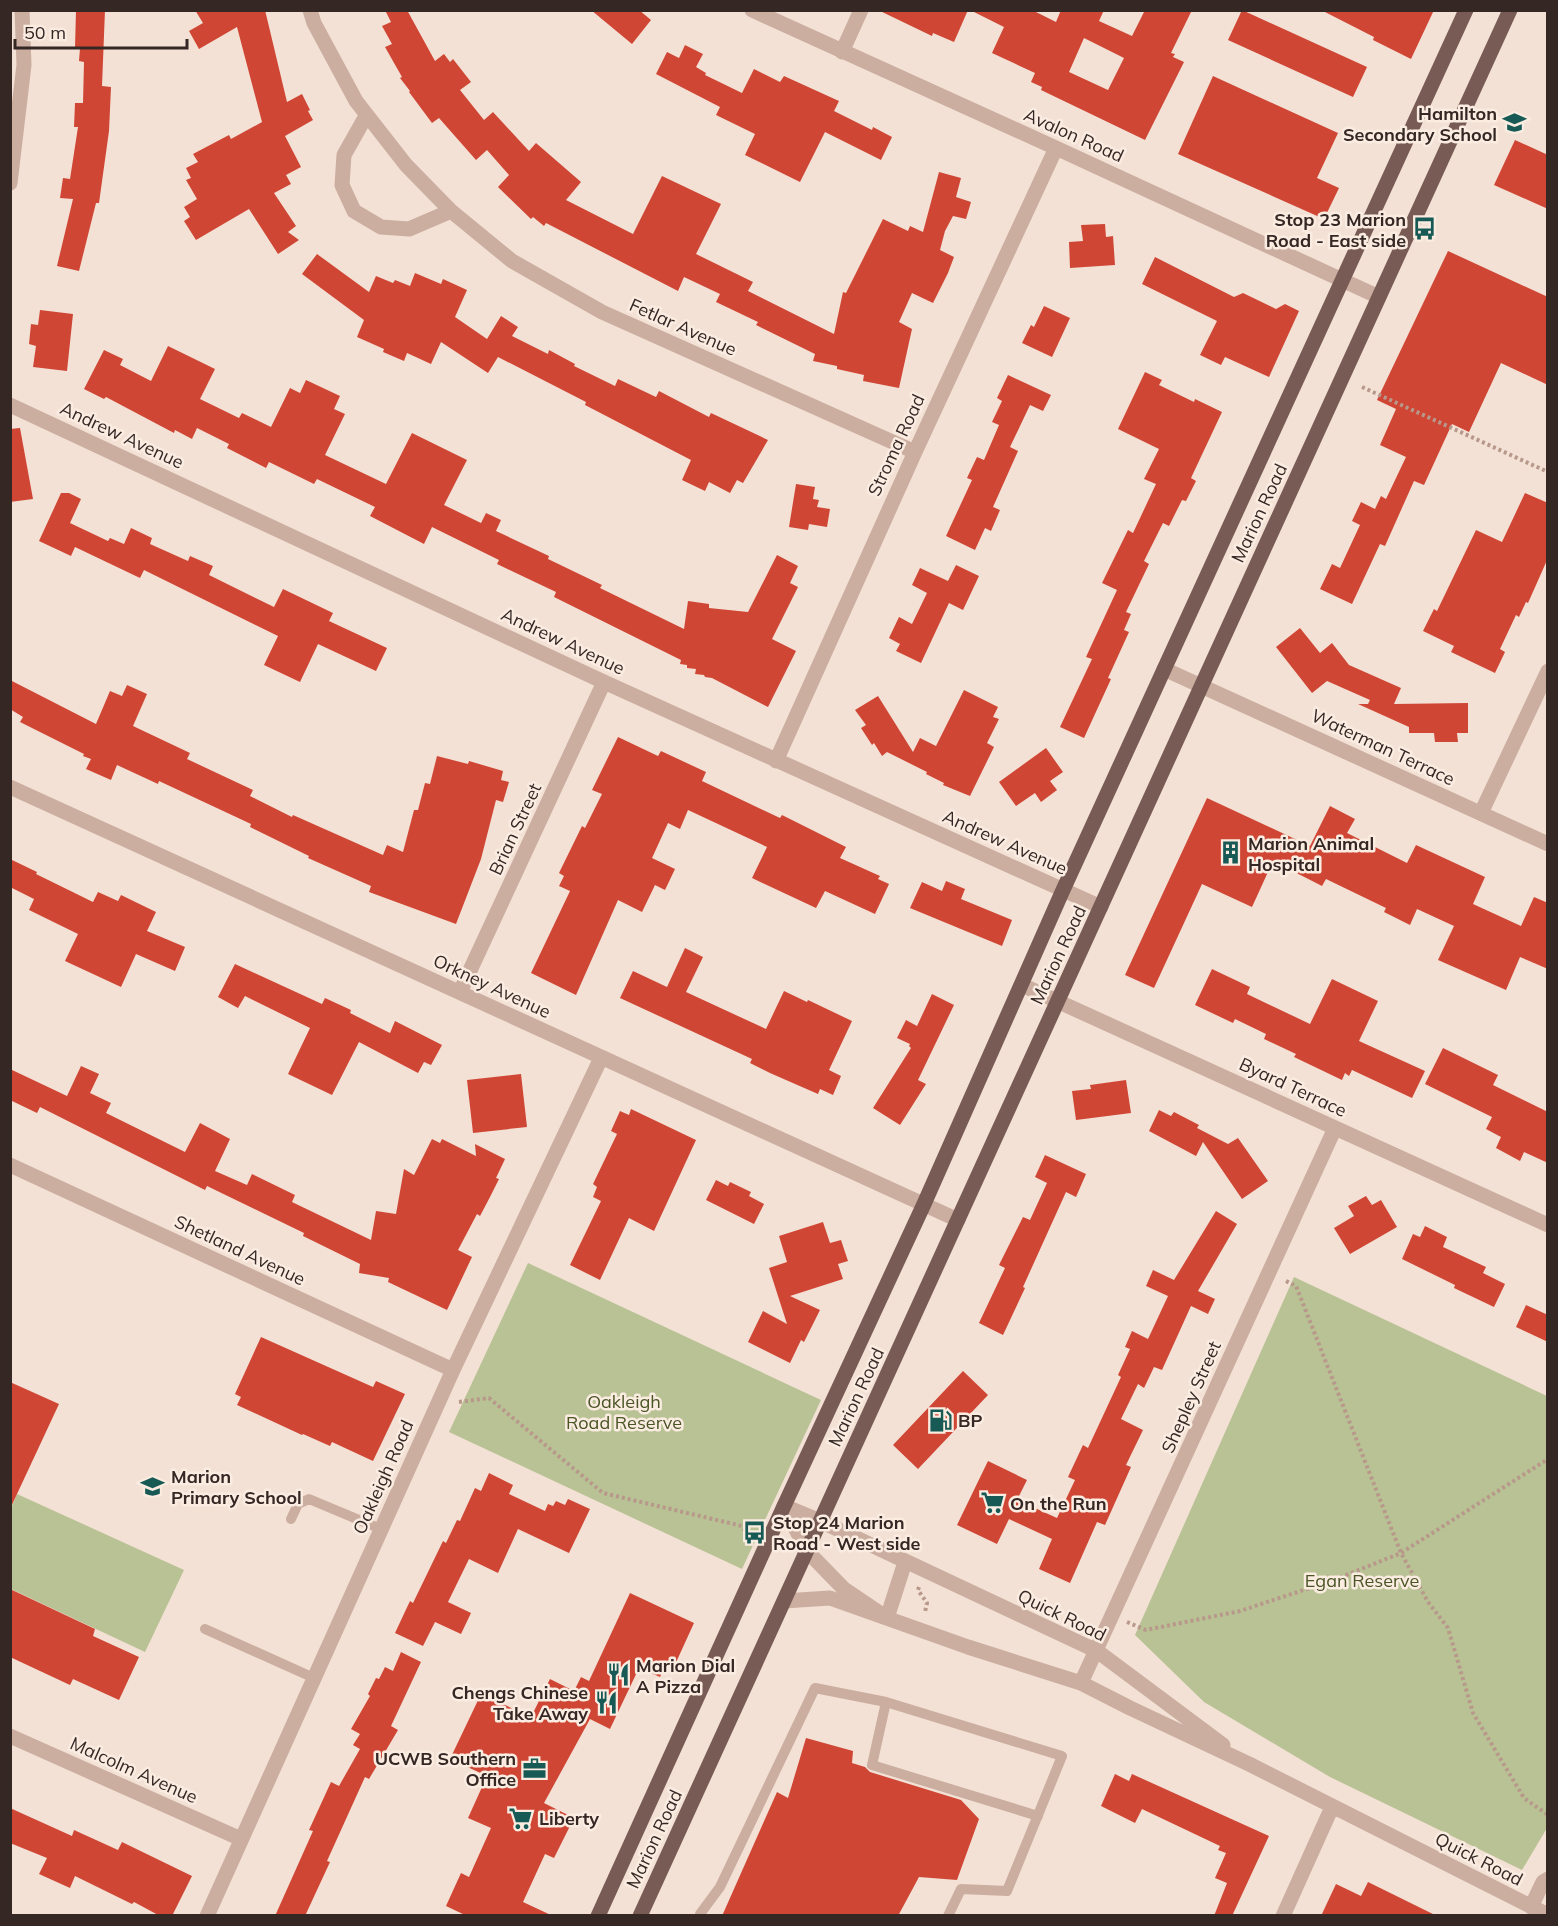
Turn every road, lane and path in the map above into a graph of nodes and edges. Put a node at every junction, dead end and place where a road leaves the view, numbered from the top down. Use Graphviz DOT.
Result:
graph roads {
  1 [pos="22,10"];
  2 [pos="310,10"];
  3 [pos="752,10"];
  4 [pos="861,10"];
  5 [pos="1466,10"];
  6 [pos="1510,10"];
  7 [pos="842,52"];
  8 [pos="366,116"];
  9 [pos="1056,148"];
  10 [pos="10,183"];
  11 [pos="451,211"];
  12 [pos="1343,280"];
  13 [pos="1379,297"];
  14 [pos="1362,387"];
  15 [pos="10,405"];
  16 [pos="915,452"];
  17 [pos="1548,472"];
  18 [pos="1164,669"];
  19 [pos="1548,671"];
  20 [pos="604,682"];
  21 [pos="1202,686"];
  22 [pos="776,761"];
  23 [pos="10,787"];
  24 [pos="1481,813"];
  25 [pos="1548,844"];
  26 [pos="1063,890"];
  27 [pos="1101,908"];
  28 [pos="1022,985"];
  29 [pos="460,992"];
  30 [pos="1058,1002"];
  31 [pos="601,1058"];
  32 [pos="1335,1128"];
  33 [pos="10,1165"];
  34 [pos="924,1204"];
  35 [pos="958,1220"];
  36 [pos="1548,1225"];
  37 [pos="1269,1273"];
  38 [pos="453,1370"];
  39 [pos="437,1405"];
  40 [pos="1548,1459"];
  41 [pos="784,1506"];
  42 [pos="291,1518"];
  43 [pos="820,1521"];
  44 [pos="381,1529"];
  45 [pos="807,1551"];
  46 [pos="1401,1553"];
  47 [pos="762,1555"];
  48 [pos="905,1562"];
  49 [pos="922,1582"];
  50 [pos="784,1601"];
  51 [pos="924,1613"];
  52 [pos="1113,1616"];
  53 [pos="887,1618"];
  54 [pos="205,1629"];
  55 [pos="1097,1651"];
  56 [pos="314,1678"];
  57 [pos="1081,1683"];
  58 [pos="886,1702"];
  59 [pos="10,1736"];
  60 [pos="1249,1764"];
  61 [pos="1332,1807"];
  62 [pos="1038,1815"];
  63 [pos="1548,1815"];
  64 [pos="241,1839"];
  65 [pos="1548,1879"];
  66 [pos="1531,1907"];
  67 [pos="700,1914"];
  68 [pos="1548,1915"];
  69 [pos="207,1916"];
  70 [pos="598,1916"];
  71 [pos="640,1916"];
  72 [pos="948,1916"];
  73 [pos="1283,1916"];
  1 -- 10 [label="street"];
  2 -- 8 [label="street, Fetlar Avenue"];
  3 -- 7 [label="street, Avalon Road"];
  4 -- 7 [label="street"];
  5 -- 12 [label="main road, Marion Road"];
  6 -- 13 [label="main road, Marion Road"];
  7 -- 9 [label="street, Avalon Road"];
  8 -- 11 [label="street, Fetlar Avenue"];
  8 -- 11 [label="street"];
  9 -- 12 [label="street, Avalon Road"];
  9 -- 16 [label="street, Stroma Road"];
  11 -- 16 [label="street, Fetlar Avenue"];
  12 -- 13 [label="street, Avalon Road"];
  12 -- 18 [label="main road, Marion Road"];
  13 -- 21 [label="main road, Marion Road"];
  14 -- 17 [label="path"];
  15 -- 20 [label="street, Andrew Avenue"];
  16 -- 22 [label="street, Stroma Road"];
  18 -- 21 [label="street, Waterman Terrace"];
  18 -- 26 [label="main road, Marion Road"];
  19 -- 24 [label="street"];
  20 -- 22 [label="street, Andrew Avenue"];
  20 -- 29 [label="street, Brian Street"];
  21 -- 24 [label="street, Waterman Terrace"];
  21 -- 27 [label="main road, Marion Road"];
  22 -- 26 [label="street, Andrew Avenue"];
  23 -- 29 [label="street, Orkney Avenue"];
  24 -- 25 [label="street, Waterman Terrace"];
  26 -- 27 [label="street, Andrew Avenue"];
  26 -- 28 [label="main road, Marion Road"];
  27 -- 30 [label="main road, Marion Road"];
  28 -- 30 [label="street, Byard Terrace"];
  28 -- 34 [label="main road, Marion Road"];
  29 -- 31 [label="street, Orkney Avenue"];
  30 -- 32 [label="street, Byard Terrace"];
  30 -- 35 [label="main road, Marion Road"];
  31 -- 34 [label="street, Orkney Avenue"];
  31 -- 38 [label="street, Oakleigh Road"];
  32 -- 36 [label="street, Byard Terrace"];
  32 -- 37 [label="street, Shepley Street"];
  33 -- 38 [label="street, Shetland Avenue"];
  34 -- 35 [label="street, Orkney Avenue"];
  34 -- 41 [label="main road, Marion Road"];
  35 -- 43 [label="main road, Marion Road"];
  37 -- 46 [label="path"];
  37 -- 52 [label="street, Shepley Street"];
  38 -- 39 [label="street, Oakleigh Road"];
  39 -- 44 [label="street, Oakleigh Road"];
  39 -- 47 [label="path"];
  40 -- 46 [label="path"];
  41 -- 43 [label="street, Quick Road"];
  41 -- 45 [label="street, Quick Road"];
  41 -- 47 [label="main road, Marion Road"];
  42 -- 44 [label="lane"];
  43 -- 45 [label="main road, Marion Road"];
  43 -- 48 [label="street, Quick Road"];
  44 -- 56 [label="street, Oakleigh Road"];
  45 -- 50 [label="main road, Marion Road"];
  45 -- 53 [label="street, Quick Road"];
  46 -- 52 [label="path"];
  46 -- 63 [label="path"];
  47 -- 70 [label="main road, Marion Road"];
  48 -- 53 [label="street"];
  48 -- 55 [label="street, Quick Road"];
  49 -- 51 [label="path"];
  50 -- 53 [label="street, Quick Road"];
  50 -- 71 [label="main road, Marion Road"];
  52 -- 55 [label="street, Shepley Street"];
  53 -- 57 [label="street, Quick Road"];
  54 -- 56 [label="lane"];
  55 -- 57 [label="street, Shepley Street"];
  55 -- 60 [label="street, Quick Road"];
  56 -- 64 [label="street, Oakleigh Road"];
  57 -- 60 [label="street, Quick Road"];
  58 -- 62 [label="lane"];
  58 -- 62 [label="lane"];
  58 -- 67 [label="lane"];
  59 -- 64 [label="street, Malcolm Avenue"];
  60 -- 61 [label="street, Quick Road"];
  61 -- 66 [label="street, Quick Road"];
  61 -- 73 [label="street"];
  62 -- 72 [label="lane"];
  64 -- 69 [label="street, Oakleigh Road"];
  65 -- 66 [label="street, Quick Road"];
  66 -- 68 [label="street, Quick Road"];
}
